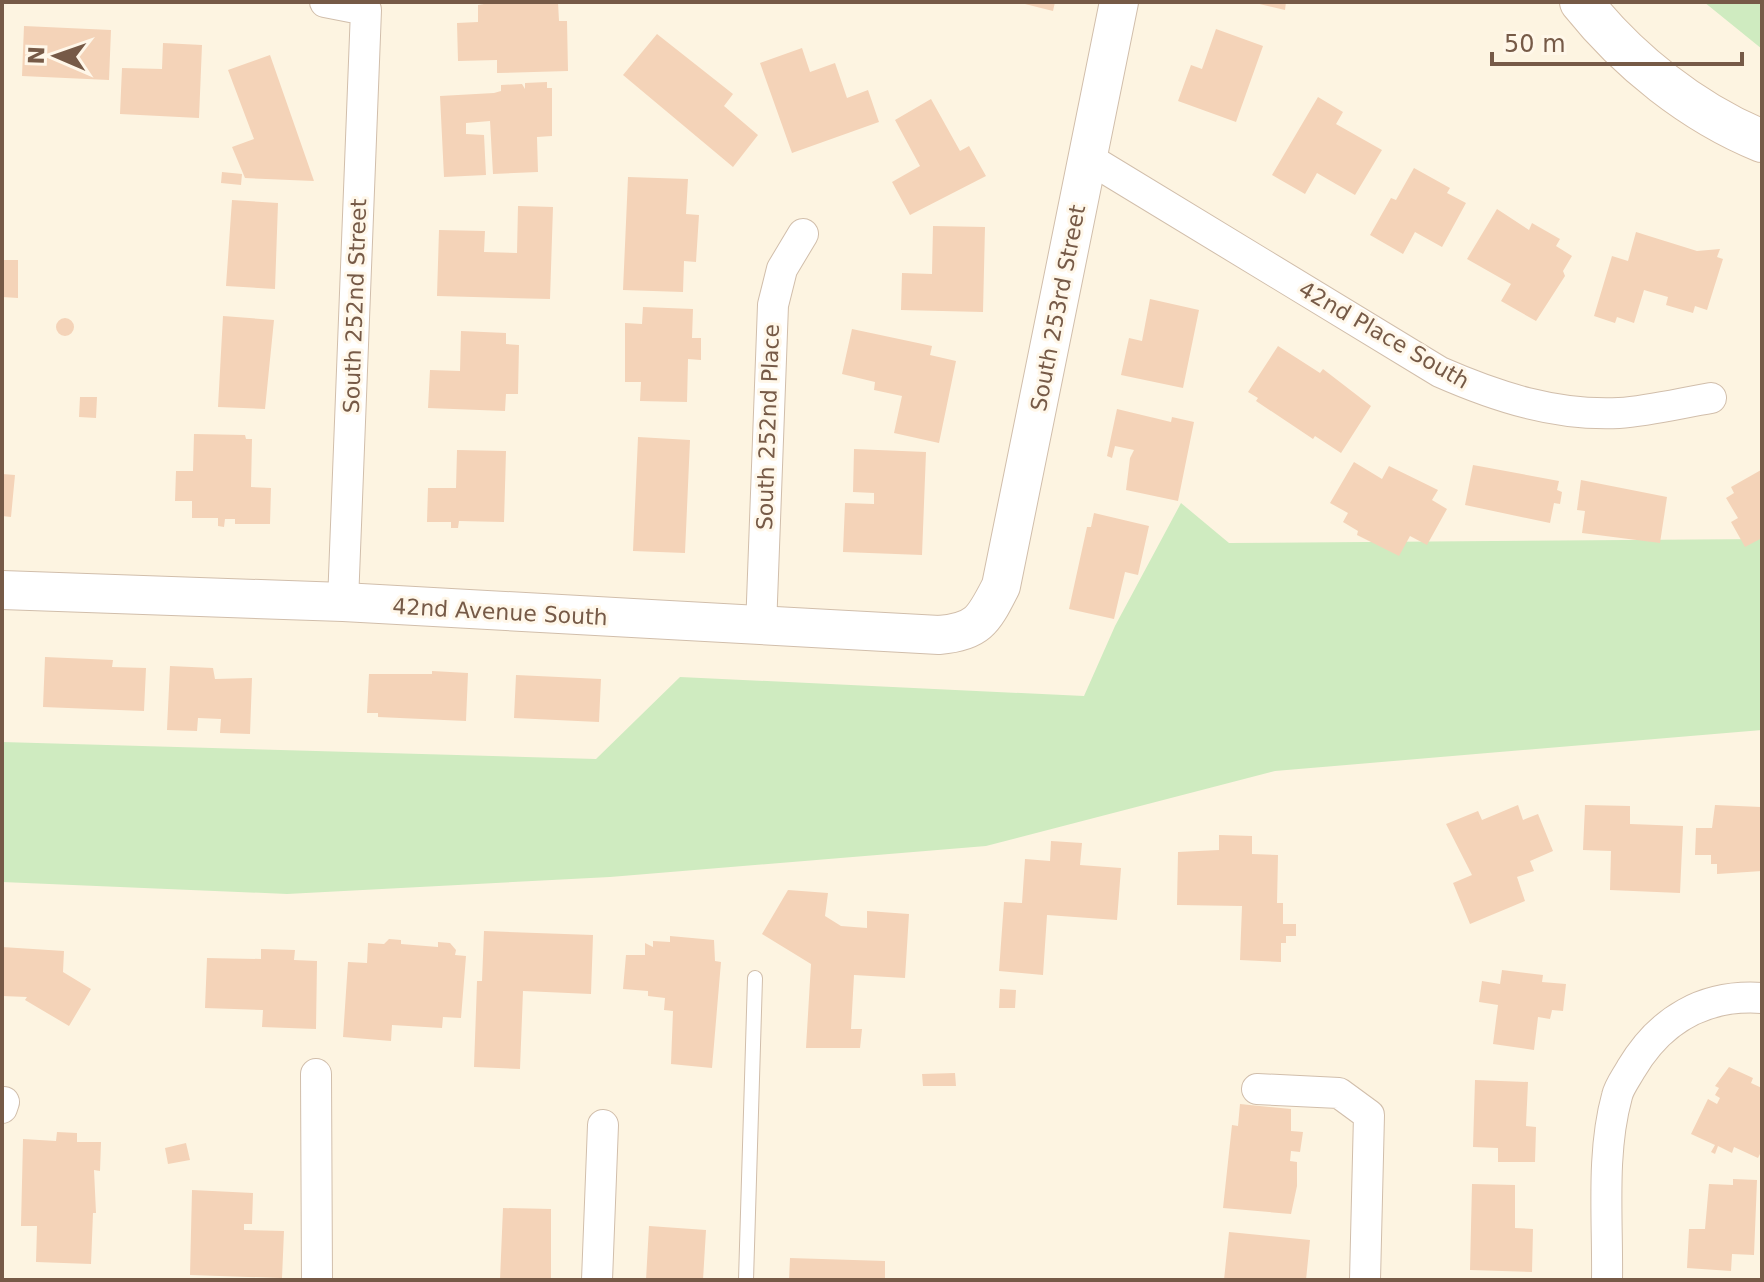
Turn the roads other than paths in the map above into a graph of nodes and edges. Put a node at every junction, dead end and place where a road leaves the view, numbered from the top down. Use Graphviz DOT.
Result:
graph roads {
  1 [pos="325,2"];
  2 [pos="1119,2"];
  3 [pos="1581,2"];
  4 [pos="1762,141"];
  5 [pos="1088,158"];
  6 [pos="803,234"];
  7 [pos="1711,398"];
  8 [pos="2,590"];
  9 [pos="343,602"];
  10 [pos="988,610"];
  11 [pos="761,628"];
  12 [pos="755,978"];
  13 [pos="1762,998"];
  14 [pos="316,1074"];
  15 [pos="1257,1089"];
  16 [pos="603,1125"];
  17 [pos="317,1280"];
  18 [pos="597,1280"];
  19 [pos="746,1280"];
  20 [pos="1365,1280"];
  21 [pos="1607,1280"];
  1 -- 9 [label="street, South 252nd Street"];
  2 -- 5 [label="street, South 253rd Street"];
  3 -- 4 [label="main road"];
  5 -- 7 [label="street, 42nd Place South"];
  5 -- 10 [label="street, South 253rd Street"];
  6 -- 11 [label="street, South 252nd Place"];
  8 -- 9 [label="street, 42nd Avenue South"];
  9 -- 11 [label="street, 42nd Avenue South"];
  10 -- 11 [label="street, 42nd Avenue South"];
  12 -- 19 [label="lane"];
  13 -- 21 [label="street"];
  14 -- 17 [label="street"];
  15 -- 20 [label="street"];
  16 -- 18 [label="street"];
}
